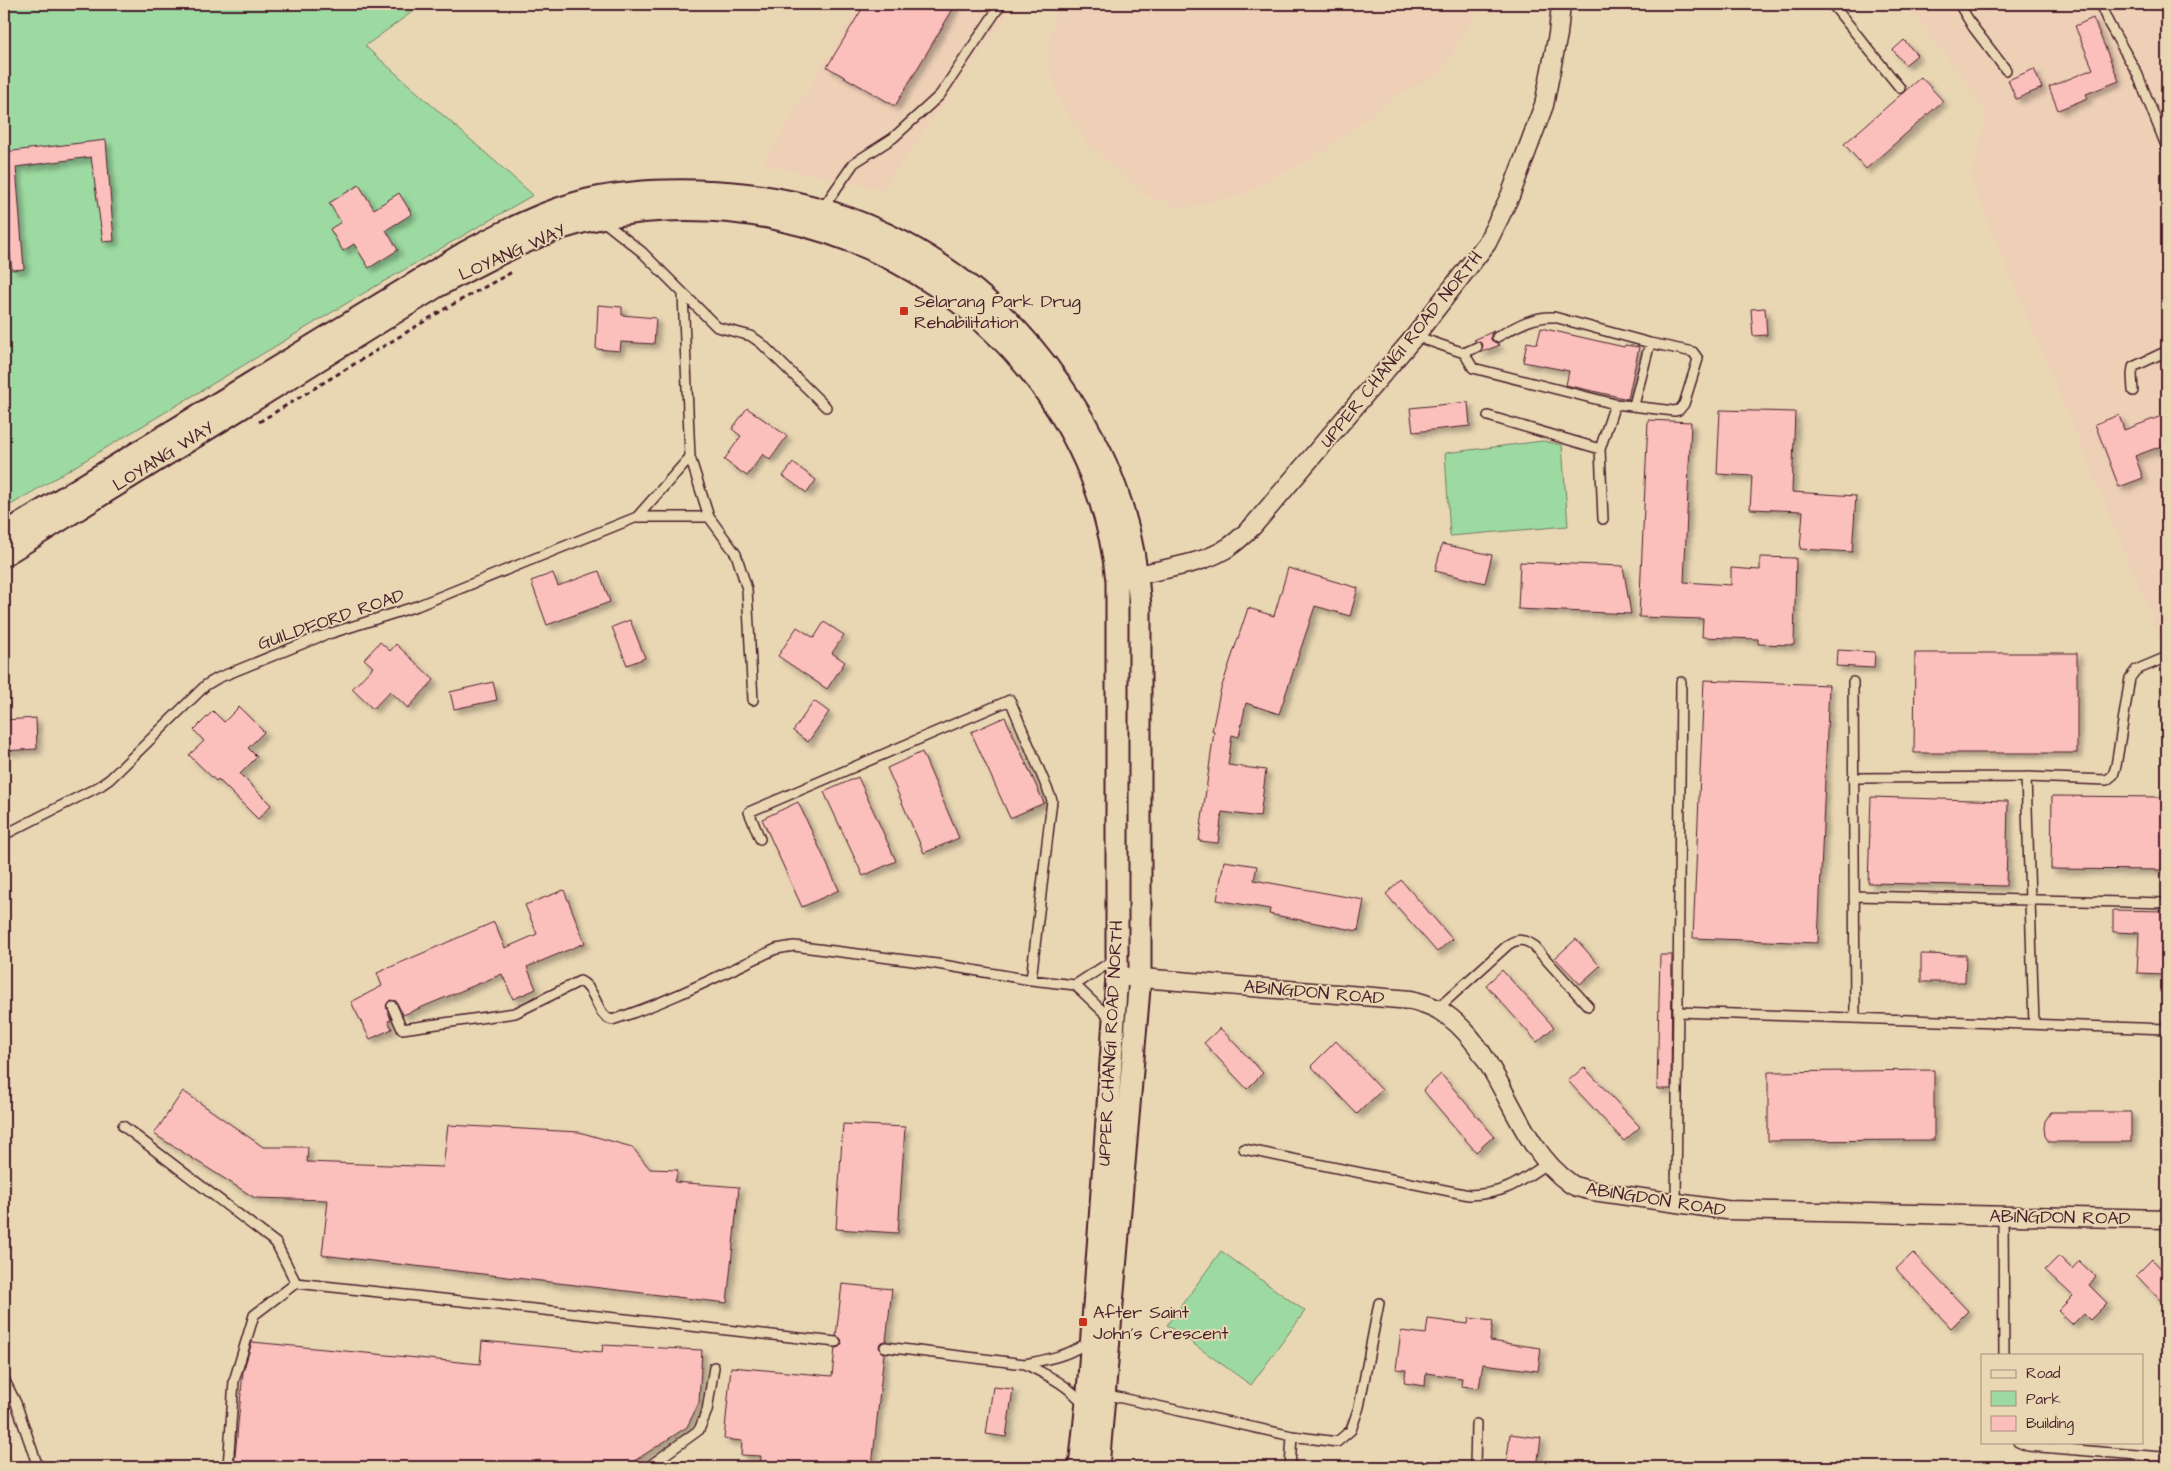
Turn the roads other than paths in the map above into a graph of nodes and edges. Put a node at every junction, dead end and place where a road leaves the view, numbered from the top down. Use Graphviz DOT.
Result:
graph roads {
  1 [pos="1001,4"];
  2 [pos="1560,4"];
  3 [pos="1832,4"];
  4 [pos="1959,4"];
  5 [pos="2100,4"];
  6 [pos="2006,70"];
  7 [pos="1900,88"];
  8 [pos="2167,148"];
  9 [pos="822,209"];
  10 [pos="599,218"];
  11 [pos="683,294"];
  12 [pos="1415,336"];
  13 [pos="1496,337"];
  14 [pos="1650,343"];
  15 [pos="1477,347"];
  16 [pos="2167,351"];
  17 [pos="1464,353"];
  18 [pos="2133,391"];
  19 [pos="1615,404"];
  20 [pos="1634,405"];
  21 [pos="826,407"];
  22 [pos="1488,416"];
  23 [pos="1600,449"];
  24 [pos="690,457"];
  25 [pos="637,517"];
  26 [pos="709,517"];
  27 [pos="1603,519"];
  28 [pos="4,534"];
  29 [pos="1132,541"];
  30 [pos="4,555"];
  31 [pos="1138,575"];
  32 [pos="1117,580"];
  33 [pos="2167,657"];
  34 [pos="1681,682"];
  35 [pos="1852,682"];
  36 [pos="753,700"];
  37 [pos="2026,777"];
  38 [pos="1853,778"];
  39 [pos="4,834"];
  40 [pos="760,839"];
  41 [pos="1854,896"];
  42 [pos="2030,900"];
  43 [pos="2167,903"];
  44 [pos="1117,966"];
  45 [pos="1140,977"];
  46 [pos="1031,980"];
  47 [pos="1076,985"];
  48 [pos="392,1006"];
  49 [pos="1588,1006"];
  50 [pos="1437,1009"];
  51 [pos="1678,1012"];
  52 [pos="1855,1018"];
  53 [pos="1114,1022"];
  54 [pos="2034,1024"];
  55 [pos="2167,1029"];
  56 [pos="123,1126"];
  57 [pos="1244,1149"];
  58 [pos="1548,1163"];
  59 [pos="1676,1204"];
  60 [pos="2003,1215"];
  61 [pos="2167,1219"];
  62 [pos="296,1283"];
  63 [pos="1379,1303"];
  64 [pos="1092,1339"];
  65 [pos="836,1342"];
  66 [pos="885,1347"];
  67 [pos="2004,1354"];
  68 [pos="1025,1364"];
  69 [pos="714,1367"];
  70 [pos="4,1379"];
  71 [pos="1093,1398"];
  72 [pos="1476,1424"];
  73 [pos="1292,1436"];
  74 [pos="2023,1444"];
  75 [pos="2162,1457"];
  76 [pos="38,1467"];
  77 [pos="228,1467"];
  78 [pos="648,1467"];
  79 [pos="1080,1467"];
  80 [pos="1098,1467"];
  81 [pos="1290,1467"];
  82 [pos="1475,1467"];
  1 -- 9 [label="lane"];
  2 -- 12 [label="street, UPPER CHANGI ROAD NORTH"];
  3 -- 7 [label="lane"];
  4 -- 6 [label="lane"];
  5 -- 8 [label="lane"];
  9 -- 28 [label="street, LOYANG WAY"];
  9 -- 29 [label="street, LOYANG WAY"];
  10 -- 11 [label="lane"];
  10 -- 30 [label="street, LOYANG WAY"];
  10 -- 32 [label="street, LOYANG WAY"];
  11 -- 21 [label="lane"];
  11 -- 24 [label="lane"];
  12 -- 17 [label="lane"];
  12 -- 31 [label="street, UPPER CHANGI ROAD NORTH"];
  13 -- 14 [label="lane"];
  14 -- 20 [label="lane"];
  14 -- 20 [label="lane"];
  15 -- 17 [label="lane"];
  16 -- 18 [label="lane"];
  17 -- 19 [label="lane"];
  19 -- 20 [label="lane"];
  19 -- 23 [label="lane"];
  22 -- 23 [label="lane"];
  23 -- 27 [label="lane"];
  24 -- 25 [label="lane"];
  24 -- 26 [label="lane"];
  25 -- 26 [label="lane, GUILDFORD ROAD"];
  25 -- 39 [label="lane, GUILDFORD ROAD"];
  26 -- 36 [label="lane"];
  29 -- 31 [label="street, UPPER CHANGI ROAD NORTH"];
  31 -- 32 [label="lane, UPPER CHANGI ROAD NORTH"];
  31 -- 45 [label="street, UPPER CHANGI ROAD NORTH"];
  32 -- 44 [label="street, UPPER CHANGI ROAD NORTH"];
  33 -- 37 [label="lane"];
  34 -- 51 [label="lane"];
  35 -- 38 [label="lane"];
  37 -- 38 [label="lane"];
  37 -- 42 [label="lane"];
  38 -- 41 [label="lane"];
  40 -- 46 [label="lane"];
  41 -- 42 [label="lane"];
  41 -- 52 [label="lane"];
  42 -- 43 [label="lane"];
  42 -- 54 [label="lane"];
  44 -- 45 [label="street, ABINGDON ROAD"];
  44 -- 47 [label="lane"];
  44 -- 53 [label="street, UPPER CHANGI ROAD NORTH"];
  45 -- 50 [label="street, ABINGDON ROAD"];
  45 -- 71 [label="street, UPPER CHANGI ROAD NORTH"];
  46 -- 47 [label="lane"];
  46 -- 48 [label="lane"];
  47 -- 53 [label="lane"];
  49 -- 50 [label="lane"];
  50 -- 58 [label="street, ABINGDON ROAD"];
  51 -- 52 [label="lane"];
  51 -- 59 [label="lane"];
  52 -- 54 [label="lane"];
  53 -- 64 [label="street, UPPER CHANGI ROAD NORTH"];
  54 -- 55 [label="lane"];
  56 -- 62 [label="lane"];
  57 -- 58 [label="lane"];
  58 -- 59 [label="street, ABINGDON ROAD"];
  59 -- 60 [label="street, ABINGDON ROAD"];
  60 -- 61 [label="street, ABINGDON ROAD"];
  60 -- 67 [label="lane"];
  62 -- 65 [label="lane"];
  62 -- 77 [label="lane"];
  63 -- 73 [label="lane"];
  64 -- 68 [label="lane"];
  64 -- 71 [label="street, UPPER CHANGI ROAD NORTH"];
  66 -- 68 [label="lane"];
  68 -- 71 [label="lane"];
  69 -- 78 [label="lane"];
  70 -- 76 [label="lane"];
  71 -- 73 [label="lane"];
  71 -- 79 [label="street, UPPER CHANGI ROAD NORTH"];
  71 -- 80 [label="street, UPPER CHANGI ROAD NORTH"];
  72 -- 82 [label="lane"];
  73 -- 81 [label="lane"];
  74 -- 75 [label="lane"];
}
